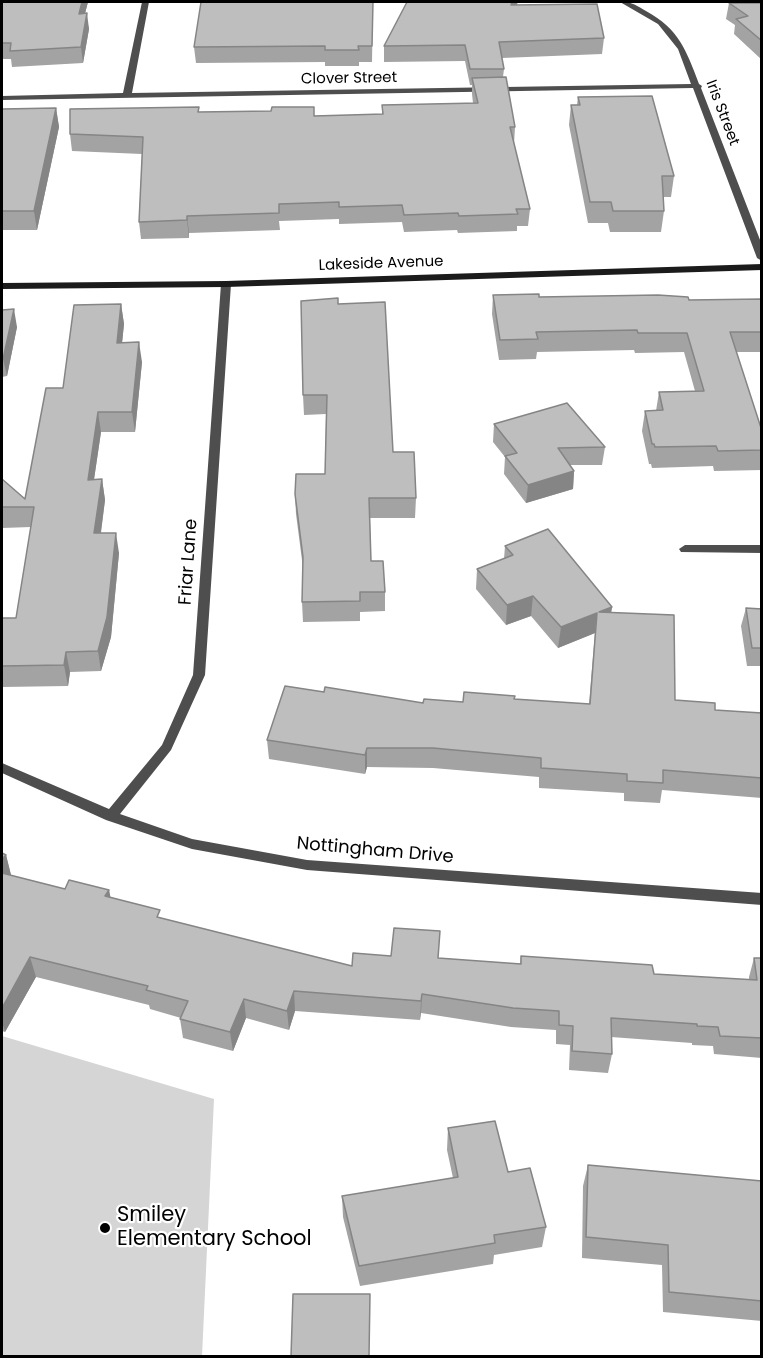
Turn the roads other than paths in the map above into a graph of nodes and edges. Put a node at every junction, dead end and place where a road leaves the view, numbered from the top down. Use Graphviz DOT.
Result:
graph roads {
  1 [pos="145,2"];
  2 [pos="624,2"];
  3 [pos="698,86"];
  4 [pos="127,96"];
  5 [pos="2,98"];
  6 [pos="762,258"];
  7 [pos="762,267"];
  8 [pos="226,284"];
  9 [pos="2,286"];
  10 [pos="685,549"];
  11 [pos="762,549"];
  12 [pos="2,768"];
  13 [pos="111,816"];
  14 [pos="762,899"];
  1 -- 4 [label="street"];
  2 -- 3 [label="street, Iris Street"];
  3 -- 4 [label="street, Clover Street"];
  3 -- 6 [label="street, Iris Street"];
  4 -- 5 [label="street, Clover Street"];
  7 -- 8 [label="street, Lakeside Avenue"];
  8 -- 9 [label="street, Lakeside Avenue"];
  8 -- 13 [label="street, Friar Lane"];
  10 -- 11 [label="street"];
  12 -- 13 [label="street, Nottingham Drive"];
  13 -- 14 [label="street, Nottingham Drive"];
}
